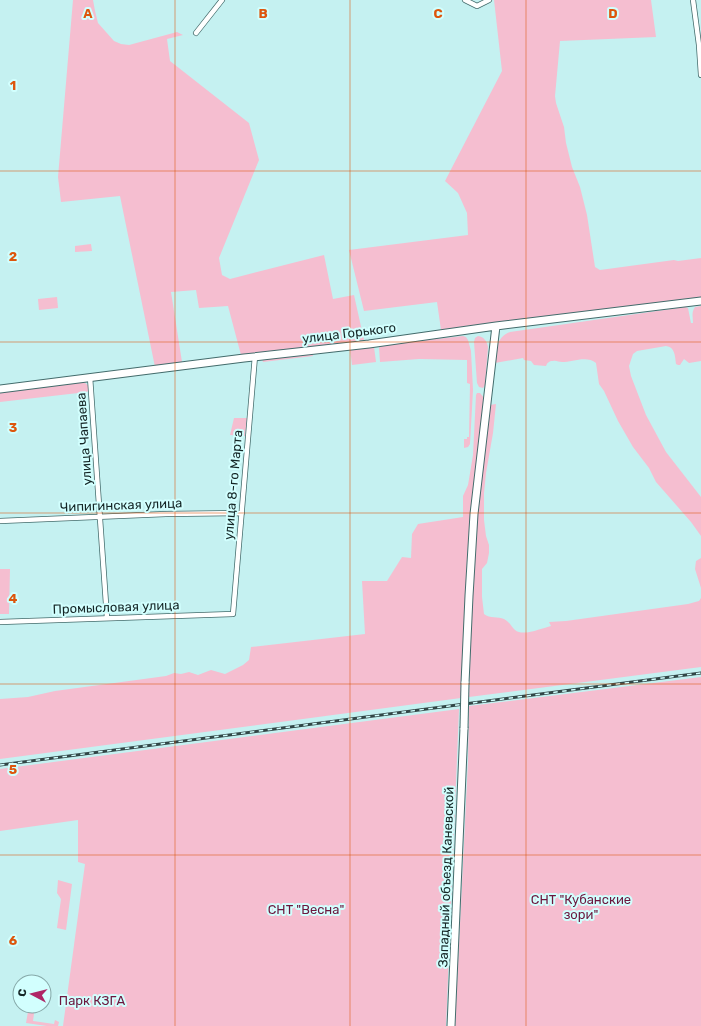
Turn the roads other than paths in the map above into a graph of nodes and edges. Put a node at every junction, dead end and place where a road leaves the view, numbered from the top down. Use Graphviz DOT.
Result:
graph roads {
  1 [pos="222,0"];
  2 [pos="465,0"];
  3 [pos="489,0"];
  4 [pos="693,0"];
  5 [pos="196,33"];
  6 [pos="700,46"];
  7 [pos="701,75"];
  8 [pos="701,301"];
  9 [pos="496,326"];
  10 [pos="256,356"];
  11 [pos="90,378"];
  12 [pos="0,389"];
  13 [pos="242,513"];
  14 [pos="100,516"];
  15 [pos="0,520"];
  16 [pos="233,614"];
  17 [pos="107,618"];
  18 [pos="0,622"];
  19 [pos="451,1026"];
  1 -- 5 [label="street"];
  2 -- 3 [label="street"];
  4 -- 6 [label="street"];
  6 -- 7 [label="street"];
  8 -- 9 [label="main road, улица Горького"];
  9 -- 10 [label="main road, улица Горького"];
  9 -- 19 [label="main road, Западный объезд Каневской, bridge"];
  10 -- 11 [label="main road, улица Горького"];
  10 -- 13 [label="street, улица 8-го Марта"];
  11 -- 12 [label="main road, улица Горького"];
  11 -- 14 [label="street, улица Чапаева"];
  13 -- 14 [label="street, Чипигинская улица"];
  13 -- 16 [label="street, улица 8-го Марта"];
  14 -- 15 [label="street, Чипигинская улица"];
  14 -- 17 [label="street, улица Чапаева"];
  16 -- 17 [label="street, Промысловая улица"];
  17 -- 18 [label="street, Промысловая улица"];
}
